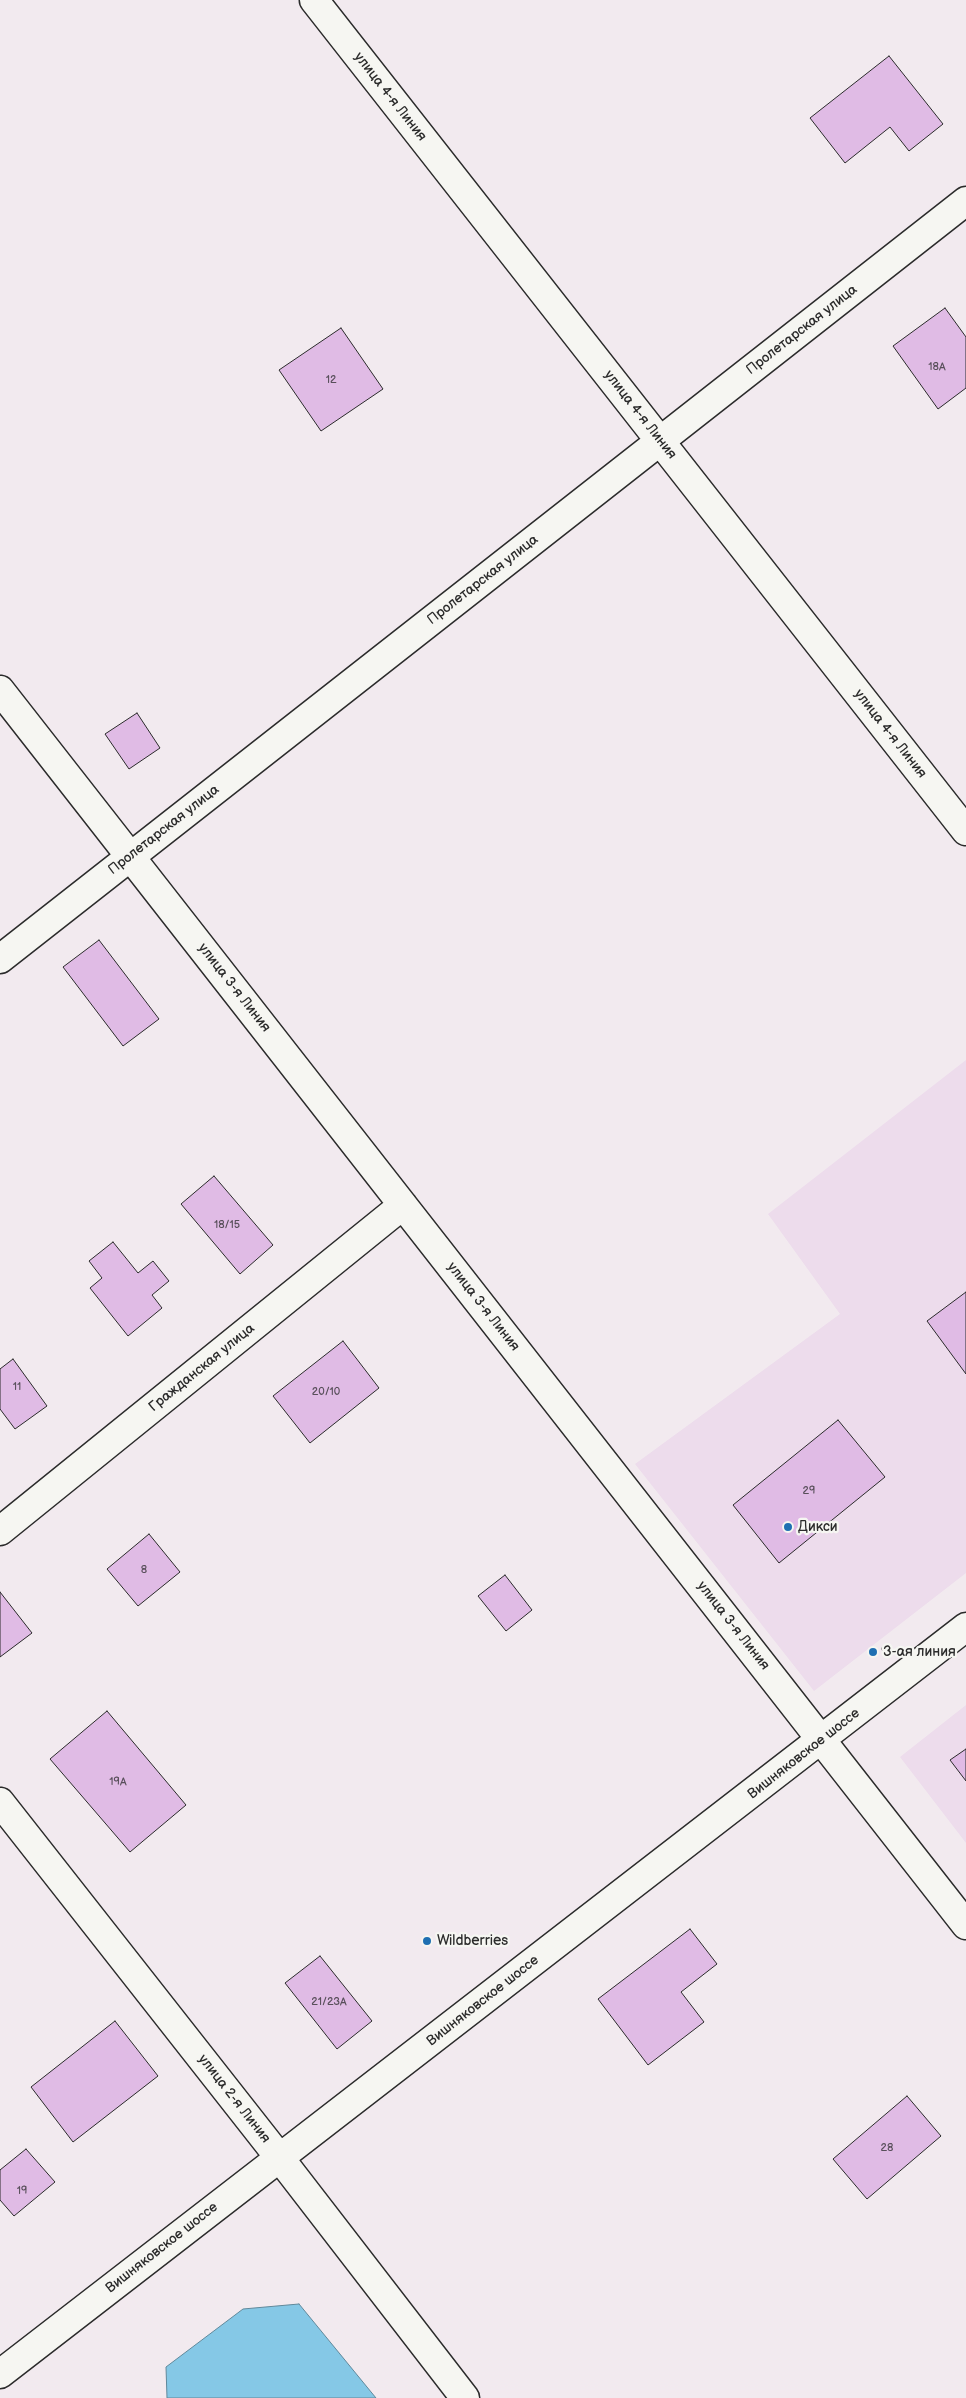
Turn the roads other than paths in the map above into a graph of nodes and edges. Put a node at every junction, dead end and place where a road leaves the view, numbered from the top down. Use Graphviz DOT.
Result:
graph roads {
  1 [pos="314,0"];
  2 [pos="966,201"];
  3 [pos="660,441"];
  4 [pos="0,690"];
  5 [pos="966,831"];
  6 [pos="130,856"];
  7 [pos="0,959"];
  8 [pos="404,1205"];
  9 [pos="0,1531"];
  10 [pos="966,1627"];
  11 [pos="822,1741"];
  12 [pos="0,1802"];
  13 [pos="966,1926"];
  14 [pos="280,2157"];
  15 [pos="0,2374"];
  16 [pos="465,2398"];
  1 -- 3 [label="street, улица 4-я Линия"];
  2 -- 3 [label="street, Пролетарская улица"];
  3 -- 5 [label="street, улица 4-я Линия"];
  3 -- 6 [label="street, Пролетарская улица"];
  4 -- 6 [label="street, улица 3-я Линия"];
  6 -- 7 [label="street, Пролетарская улица"];
  6 -- 8 [label="street, улица 3-я Линия"];
  8 -- 9 [label="street, Гражданская улица"];
  8 -- 11 [label="street, улица 3-я Линия"];
  10 -- 11 [label="street, Вишняковское шоссе"];
  11 -- 13 [label="street, улица 3-я Линия"];
  11 -- 14 [label="street, Вишняковское шоссе"];
  12 -- 14 [label="street, улица 2-я Линия"];
  14 -- 15 [label="street, Вишняковское шоссе"];
  14 -- 16 [label="street, улица 2-я Линия"];
}
